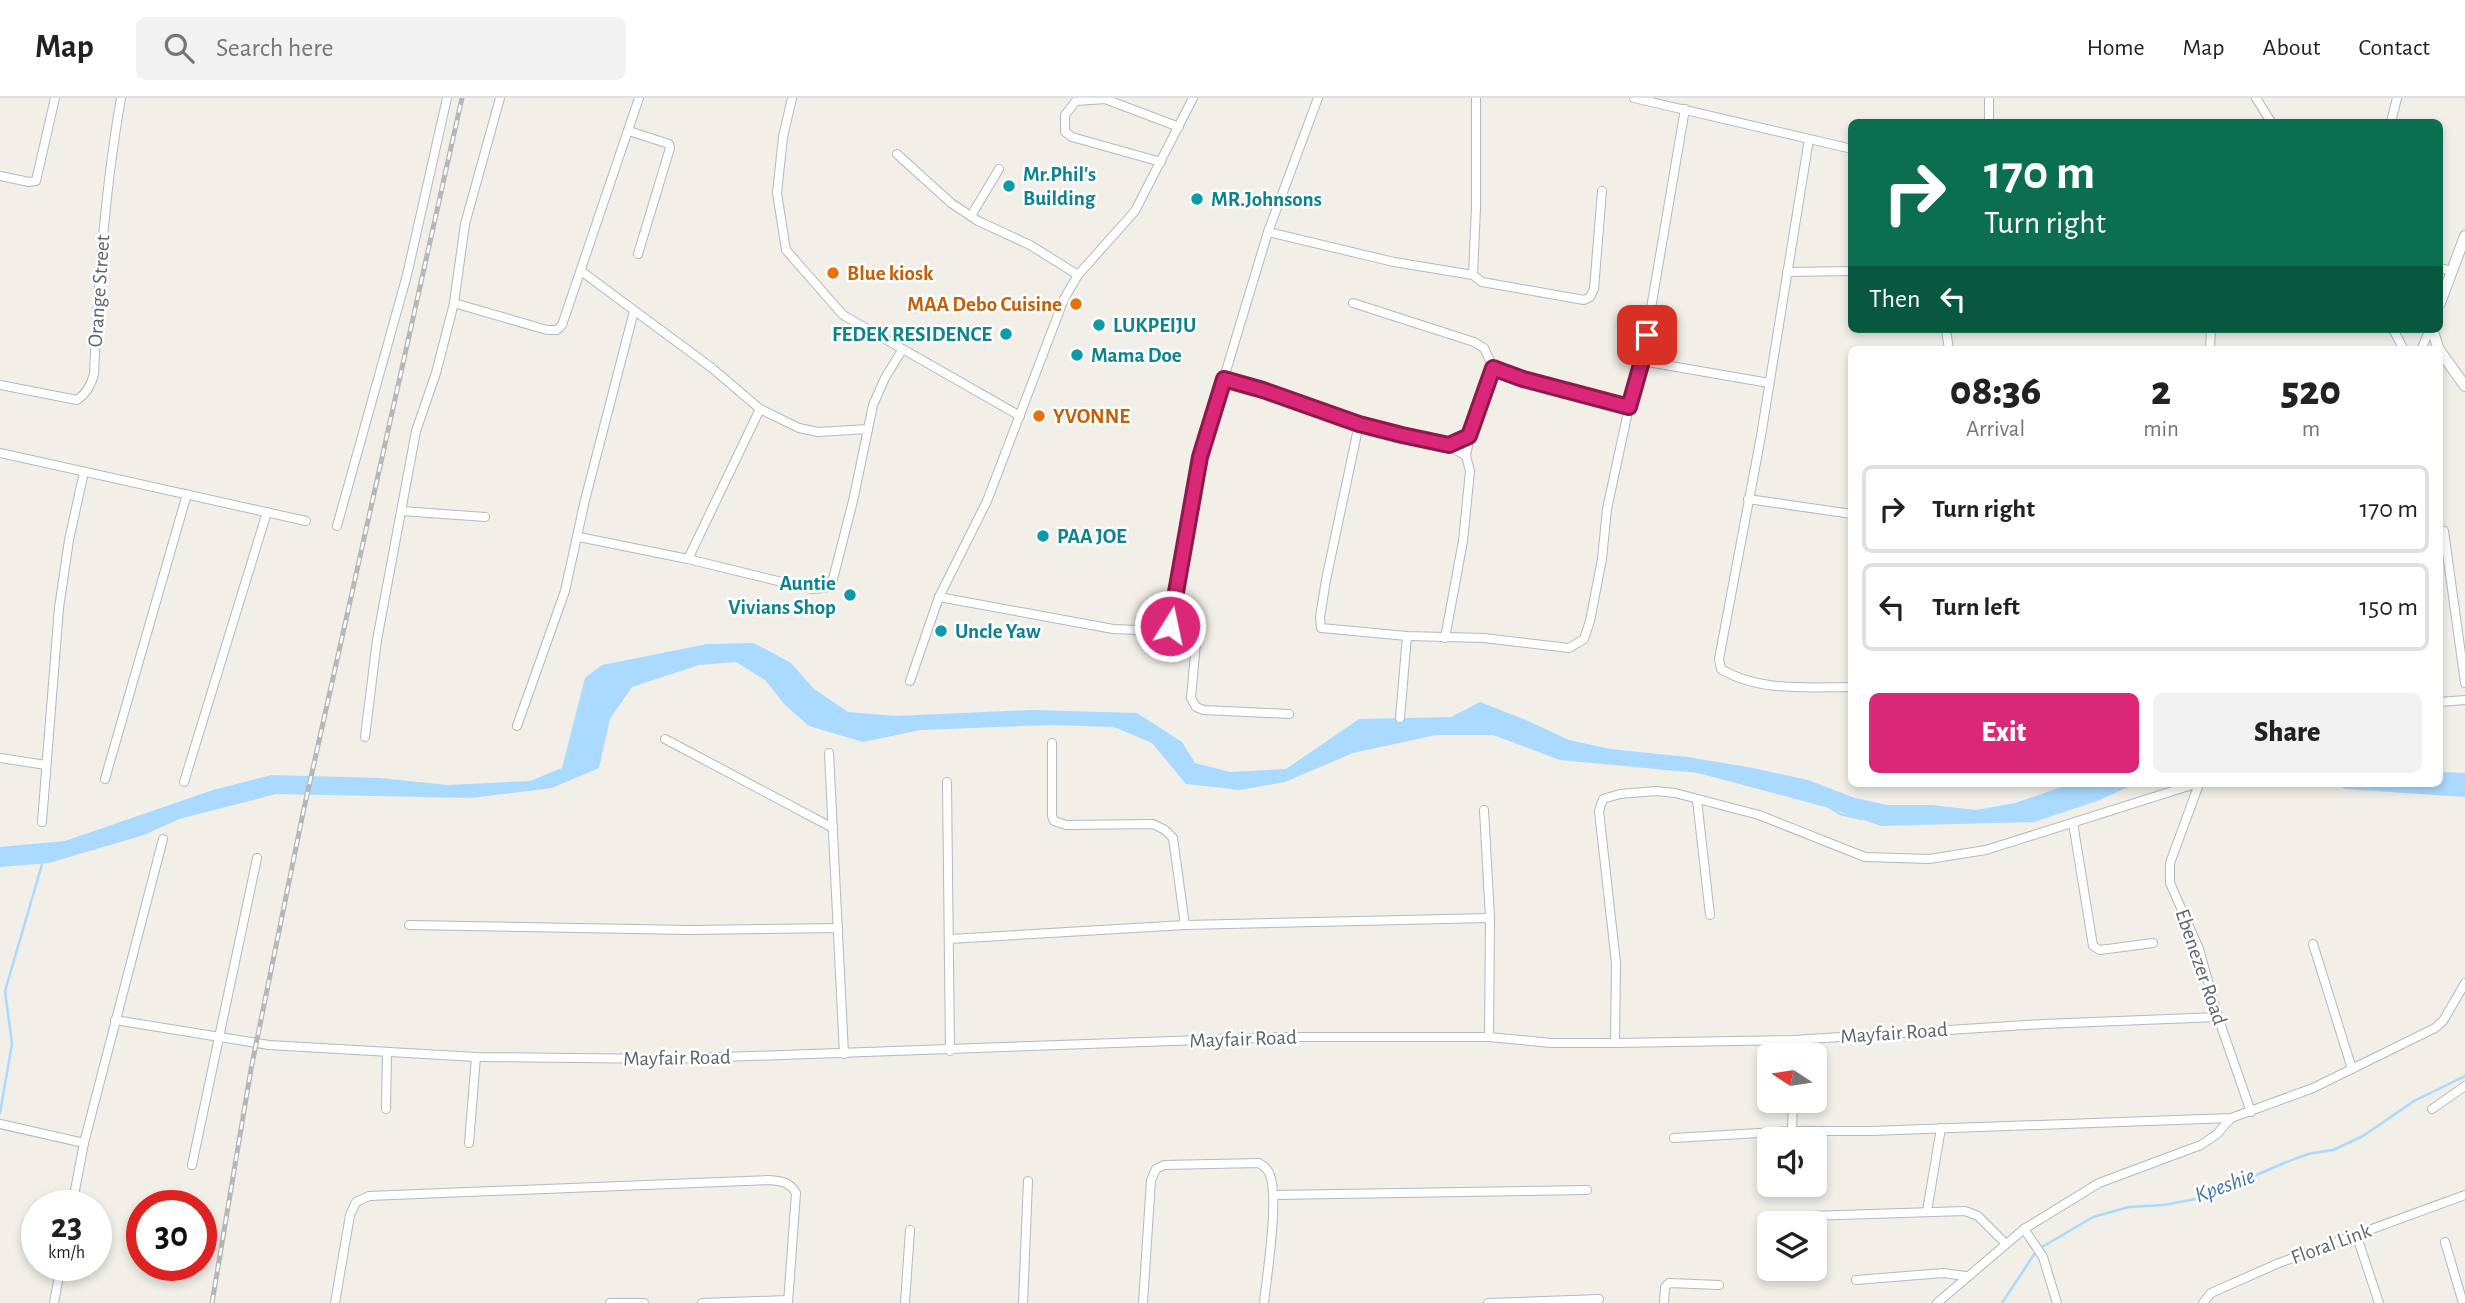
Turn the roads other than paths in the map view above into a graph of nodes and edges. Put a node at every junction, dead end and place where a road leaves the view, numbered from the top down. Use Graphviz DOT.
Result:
graph roads {
  1 [pos="55,98"];
  2 [pos="121,98"];
  3 [pos="447,98"];
  4 [pos="500,98"];
  5 [pos="639,98"];
  6 [pos="792,98"];
  7 [pos="1193,98"];
  8 [pos="1318,98"];
  9 [pos="1476,98"];
  10 [pos="1634,98"];
  11 [pos="1989,98"];
  12 [pos="2256,98"];
  13 [pos="2397,98"];
  14 [pos="1685,109"];
  15 [pos="1989,119"];
  16 [pos="2269,119"];
  17 [pos="2391,119"];
  18 [pos="1179,127"];
  19 [pos="629,131"];
  20 [pos="1809,139"];
  21 [pos="1848,148"];
  22 [pos="897,154"];
  23 [pos="1161,162"];
  24 [pos="999,169"];
  25 [pos="0,176"];
  26 [pos="1602,191"];
  27 [pos="971,216"];
  28 [pos="1268,232"];
  29 [pos="2465,236"];
  30 [pos="638,254"];
  31 [pos="2443,269"];
  32 [pos="581,271"];
  33 [pos="1848,271"];
  34 [pos="2452,271"];
  35 [pos="1787,272"];
  36 [pos="1078,275"];
  37 [pos="1473,275"];
  38 [pos="2443,295"];
  39 [pos="454,303"];
  40 [pos="1353,303"];
  41 [pos="634,312"];
  42 [pos="902,350"];
  43 [pos="2443,356"];
  44 [pos="1642,361"];
  45 [pos="1493,368"];
  46 [pos="1224,379"];
  47 [pos="1769,383"];
  48 [pos="0,385"];
  49 [pos="2465,386"];
  50 [pos="1629,407"];
  51 [pos="760,409"];
  52 [pos="1020,416"];
  53 [pos="1359,424"];
  54 [pos="868,429"];
  55 [pos="1469,436"];
  56 [pos="1449,445"];
  57 [pos="0,453"];
  58 [pos="1466,456"];
  59 [pos="84,472"];
  60 [pos="187,494"];
  61 [pos="1748,499"];
  62 [pos="402,511"];
  63 [pos="267,512"];
  64 [pos="1848,513"];
  65 [pos="485,517"];
  66 [pos="306,521"];
  67 [pos="337,526"];
  68 [pos="2444,531"];
  69 [pos="579,537"];
  70 [pos="688,559"];
  71 [pos="939,597"];
  72 [pos="1170,626"];
  73 [pos="1407,636"];
  74 [pos="1445,638"];
  75 [pos="910,681"];
  76 [pos="2465,683"];
  77 [pos="1848,687"];
  78 [pos="2465,700"];
  79 [pos="2443,702"];
  80 [pos="1290,714"];
  81 [pos="1400,718"];
  82 [pos="517,726"];
  83 [pos="365,737"];
  84 [pos="664,739"];
  85 [pos="1052,743"];
  86 [pos="829,752"];
  87 [pos="0,758"];
  88 [pos="46,765"];
  89 [pos="105,779"];
  90 [pos="184,782"];
  91 [pos="947,782"];
  92 [pos="2187,787"];
  93 [pos="2196,787"];
  94 [pos="1697,800"];
  95 [pos="1484,810"];
  96 [pos="42,822"];
  97 [pos="2073,823"];
  98 [pos="832,828"];
  99 [pos="163,839"];
  100 [pos="257,858"];
  101 [pos="1710,915"];
  102 [pos="1490,918"];
  103 [pos="408,925"];
  104 [pos="1185,925"];
  105 [pos="838,928"];
  106 [pos="950,939"];
  107 [pos="2152,943"];
  108 [pos="2313,944"];
  109 [pos="2465,983"];
  110 [pos="2218,1017"];
  111 [pos="115,1020"];
  112 [pos="1489,1037"];
  113 [pos="220,1038"];
  114 [pos="1794,1040"];
  115 [pos="1615,1043"];
  116 [pos="950,1051"];
  117 [pos="387,1052"];
  118 [pos="844,1054"];
  119 [pos="476,1057"];
  120 [pos="2353,1069"];
  121 [pos="2465,1086"];
  122 [pos="2432,1109"];
  123 [pos="386,1110"];
  124 [pos="2251,1112"];
  125 [pos="2231,1118"];
  126 [pos="0,1124"];
  127 [pos="1941,1128"];
  128 [pos="1827,1130"];
  129 [pos="1757,1133"];
  130 [pos="1674,1138"];
  131 [pos="84,1143"];
  132 [pos="469,1143"];
  133 [pos="192,1165"];
  134 [pos="1028,1181"];
  135 [pos="75,1190"];
  136 [pos="1587,1191"];
  137 [pos="1274,1195"];
  138 [pos="2465,1195"];
  139 [pos="1927,1210"];
  140 [pos="1827,1215"];
  141 [pos="2024,1229"];
  142 [pos="909,1230"];
  143 [pos="2356,1234"];
  144 [pos="2445,1241"];
  145 [pos="2006,1244"];
  146 [pos="1966,1276"];
  147 [pos="1856,1280"];
  148 [pos="58,1281"];
  149 [pos="1719,1285"];
  150 [pos="1599,1300"];
  151 [pos="788,1302"];
  152 [pos="54,1303"];
  153 [pos="335,1303"];
  154 [pos="610,1303"];
  155 [pos="644,1303"];
  156 [pos="702,1303"];
  157 [pos="905,1303"];
  158 [pos="1023,1303"];
  159 [pos="1143,1303"];
  160 [pos="1264,1303"];
  161 [pos="1488,1303"];
  162 [pos="1664,1303"];
  163 [pos="1937,1303"];
  164 [pos="2057,1303"];
  165 [pos="2203,1303"];
  166 [pos="2379,1303"];
  167 [pos="2463,1303"];
  1 -- 25 [label="street"];
  2 -- 48 [label="street, Orange Street"];
  3 -- 67 [label="street"];
  4 -- 39 [label="street"];
  5 -- 19 [label="street"];
  6 -- 42 [label="street"];
  7 -- 18 [label="street"];
  8 -- 28 [label="street"];
  9 -- 37 [label="street"];
  10 -- 14 [label="street"];
  11 -- 15 [label="street"];
  12 -- 16 [label="street"];
  13 -- 17 [label="street"];
  14 -- 20 [label="street"];
  14 -- 44 [label="street"];
  18 -- 23 [label="street"];
  18 -- 23 [label="street"];
  19 -- 30 [label="street"];
  19 -- 32 [label="street"];
  20 -- 21 [label="street"];
  20 -- 35 [label="street"];
  22 -- 27 [label="street"];
  23 -- 36 [label="street"];
  24 -- 27 [label="street"];
  26 -- 37 [label="street"];
  27 -- 36 [label="street"];
  28 -- 37 [label="street"];
  28 -- 46 [label="street"];
  29 -- 34 [label="street"];
  31 -- 34 [label="street"];
  32 -- 39 [label="street"];
  32 -- 41 [label="street"];
  33 -- 35 [label="street"];
  34 -- 38 [label="street"];
  35 -- 47 [label="street"];
  36 -- 52 [label="street"];
  39 -- 62 [label="street"];
  40 -- 45 [label="street"];
  41 -- 51 [label="street"];
  41 -- 69 [label="street"];
  42 -- 52 [label="street"];
  42 -- 54 [label="street"];
  43 -- 49 [label="street"];
  44 -- 47 [label="street"];
  44 -- 50 [label="street"];
  45 -- 50 [label="street"];
  45 -- 55 [label="street"];
  46 -- 53 [label="street"];
  46 -- 72 [label="street"];
  47 -- 61 [label="street"];
  50 -- 74 [label="street"];
  51 -- 54 [label="street"];
  51 -- 70 [label="street"];
  52 -- 71 [label="street"];
  53 -- 56 [label="street"];
  53 -- 73 [label="street"];
  54 -- 70 [label="street"];
  55 -- 56 [label="street"];
  55 -- 58 [label="street"];
  56 -- 58 [label="street"];
  57 -- 59 [label="street"];
  58 -- 74 [label="street"];
  59 -- 60 [label="street"];
  59 -- 88 [label="street"];
  60 -- 63 [label="street"];
  60 -- 89 [label="street"];
  61 -- 64 [label="street"];
  61 -- 77 [label="street"];
  62 -- 65 [label="street"];
  62 -- 83 [label="street"];
  63 -- 66 [label="street"];
  63 -- 90 [label="street"];
  68 -- 76 [label="street"];
  69 -- 70 [label="street"];
  69 -- 82 [label="street"];
  71 -- 72 [label="street"];
  71 -- 75 [label="street"];
  72 -- 80 [label="street"];
  73 -- 74 [label="street"];
  73 -- 81 [label="street"];
  78 -- 79 [label="street"];
  84 -- 98 [label="street"];
  85 -- 104 [label="street"];
  86 -- 98 [label="street"];
  87 -- 88 [label="street"];
  88 -- 96 [label="street"];
  91 -- 106 [label="street"];
  92 -- 97 [label="street"];
  93 -- 110 [label="street, Ebenezer Road"];
  94 -- 97 [label="street"];
  94 -- 101 [label="street"];
  94 -- 115 [label="street"];
  95 -- 102 [label="street"];
  97 -- 107 [label="street"];
  98 -- 105 [label="street"];
  99 -- 111 [label="street"];
  100 -- 113 [label="street"];
  102 -- 104 [label="street"];
  102 -- 112 [label="street"];
  103 -- 105 [label="street"];
  104 -- 106 [label="street"];
  105 -- 118 [label="street"];
  106 -- 116 [label="street"];
  108 -- 120 [label="street"];
  109 -- 120 [label="street"];
  110 -- 114 [label="street, Mayfair Road"];
  110 -- 124 [label="street, Ebenezer Road"];
  111 -- 113 [label="street, Mayfair Road"];
  111 -- 131 [label="street"];
  112 -- 115 [label="street, Mayfair Road"];
  112 -- 116 [label="street, Mayfair Road"];
  113 -- 117 [label="street, Mayfair Road"];
  113 -- 133 [label="street"];
  114 -- 115 [label="street, Mayfair Road"];
  116 -- 118 [label="street, Mayfair Road"];
  117 -- 119 [label="street, Mayfair Road"];
  117 -- 123 [label="street"];
  118 -- 119 [label="street, Mayfair Road"];
  119 -- 132 [label="street"];
  120 -- 124 [label="street"];
  121 -- 122 [label="street"];
  124 -- 125 [label="street"];
  125 -- 127 [label="street"];
  125 -- 141 [label="street"];
  126 -- 131 [label="street"];
  127 -- 128 [label="street"];
  127 -- 139 [label="street"];
  129 -- 130 [label="street"];
  131 -- 135 [label="street"];
  134 -- 158 [label="street"];
  136 -- 137 [label="street"];
  137 -- 159 [label="street"];
  137 -- 160 [label="street"];
  138 -- 143 [label="street, Floral Link"];
  139 -- 140 [label="street"];
  139 -- 145 [label="street"];
  141 -- 145 [label="street"];
  141 -- 164 [label="street"];
  142 -- 157 [label="street"];
  143 -- 165 [label="street, Floral Link"];
  143 -- 166 [label="street"];
  144 -- 167 [label="street"];
  145 -- 146 [label="street"];
  146 -- 147 [label="street"];
  146 -- 163 [label="street"];
  148 -- 152 [label="street"];
  149 -- 162 [label="street"];
  150 -- 161 [label="street"];
  151 -- 153 [label="street"];
  151 -- 156 [label="street"];
  154 -- 155 [label="street"];
}
